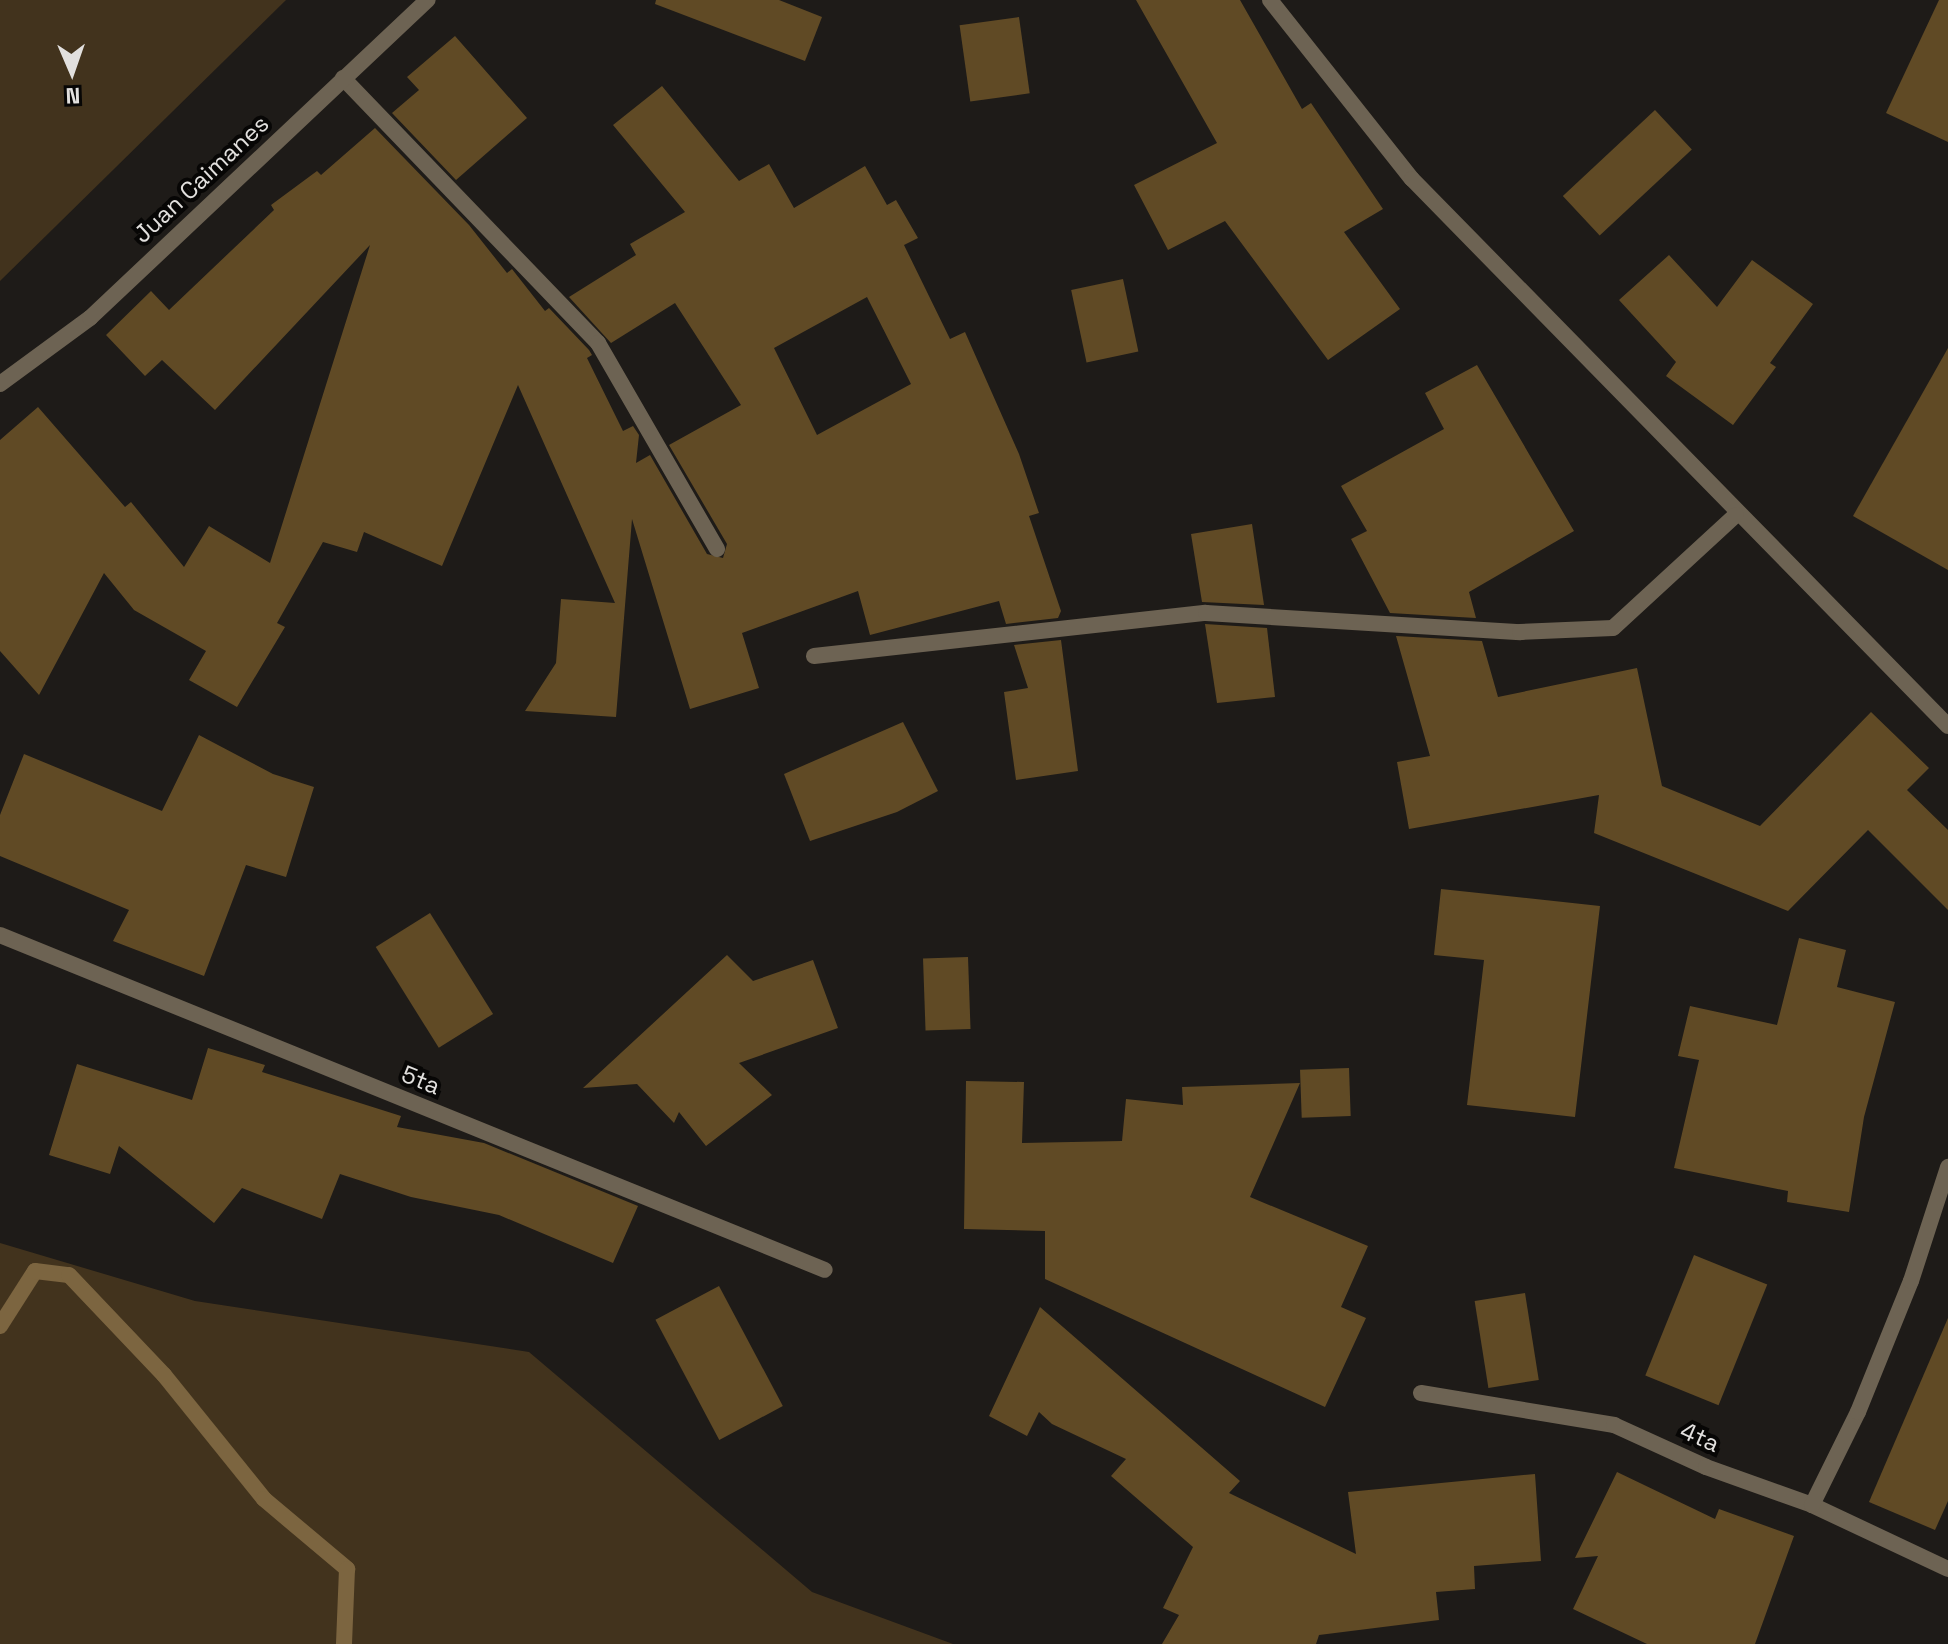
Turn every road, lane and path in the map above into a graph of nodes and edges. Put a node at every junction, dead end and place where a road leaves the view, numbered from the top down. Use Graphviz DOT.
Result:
graph roads {
  1 [pos="428,0"];
  2 [pos="1270,0"];
  3 [pos="343,78"];
  4 [pos="0,384"];
  5 [pos="1736,515"];
  6 [pos="717,549"];
  7 [pos="814,656"];
  8 [pos="1948,726"];
  9 [pos="0,935"];
  10 [pos="1948,1167"];
  11 [pos="825,1270"];
  12 [pos="1421,1393"];
  13 [pos="1812,1505"];
  14 [pos="1948,1569"];
  1 -- 3 [label="street, Juan Caimanes"];
  2 -- 5 [label="street"];
  3 -- 4 [label="street, Juan Caimanes"];
  3 -- 6 [label="street"];
  5 -- 7 [label="street"];
  5 -- 8 [label="street"];
  9 -- 11 [label="street, 5ta"];
  10 -- 13 [label="street"];
  12 -- 13 [label="street, 4ta"];
  13 -- 14 [label="street, 4ta"];
}
